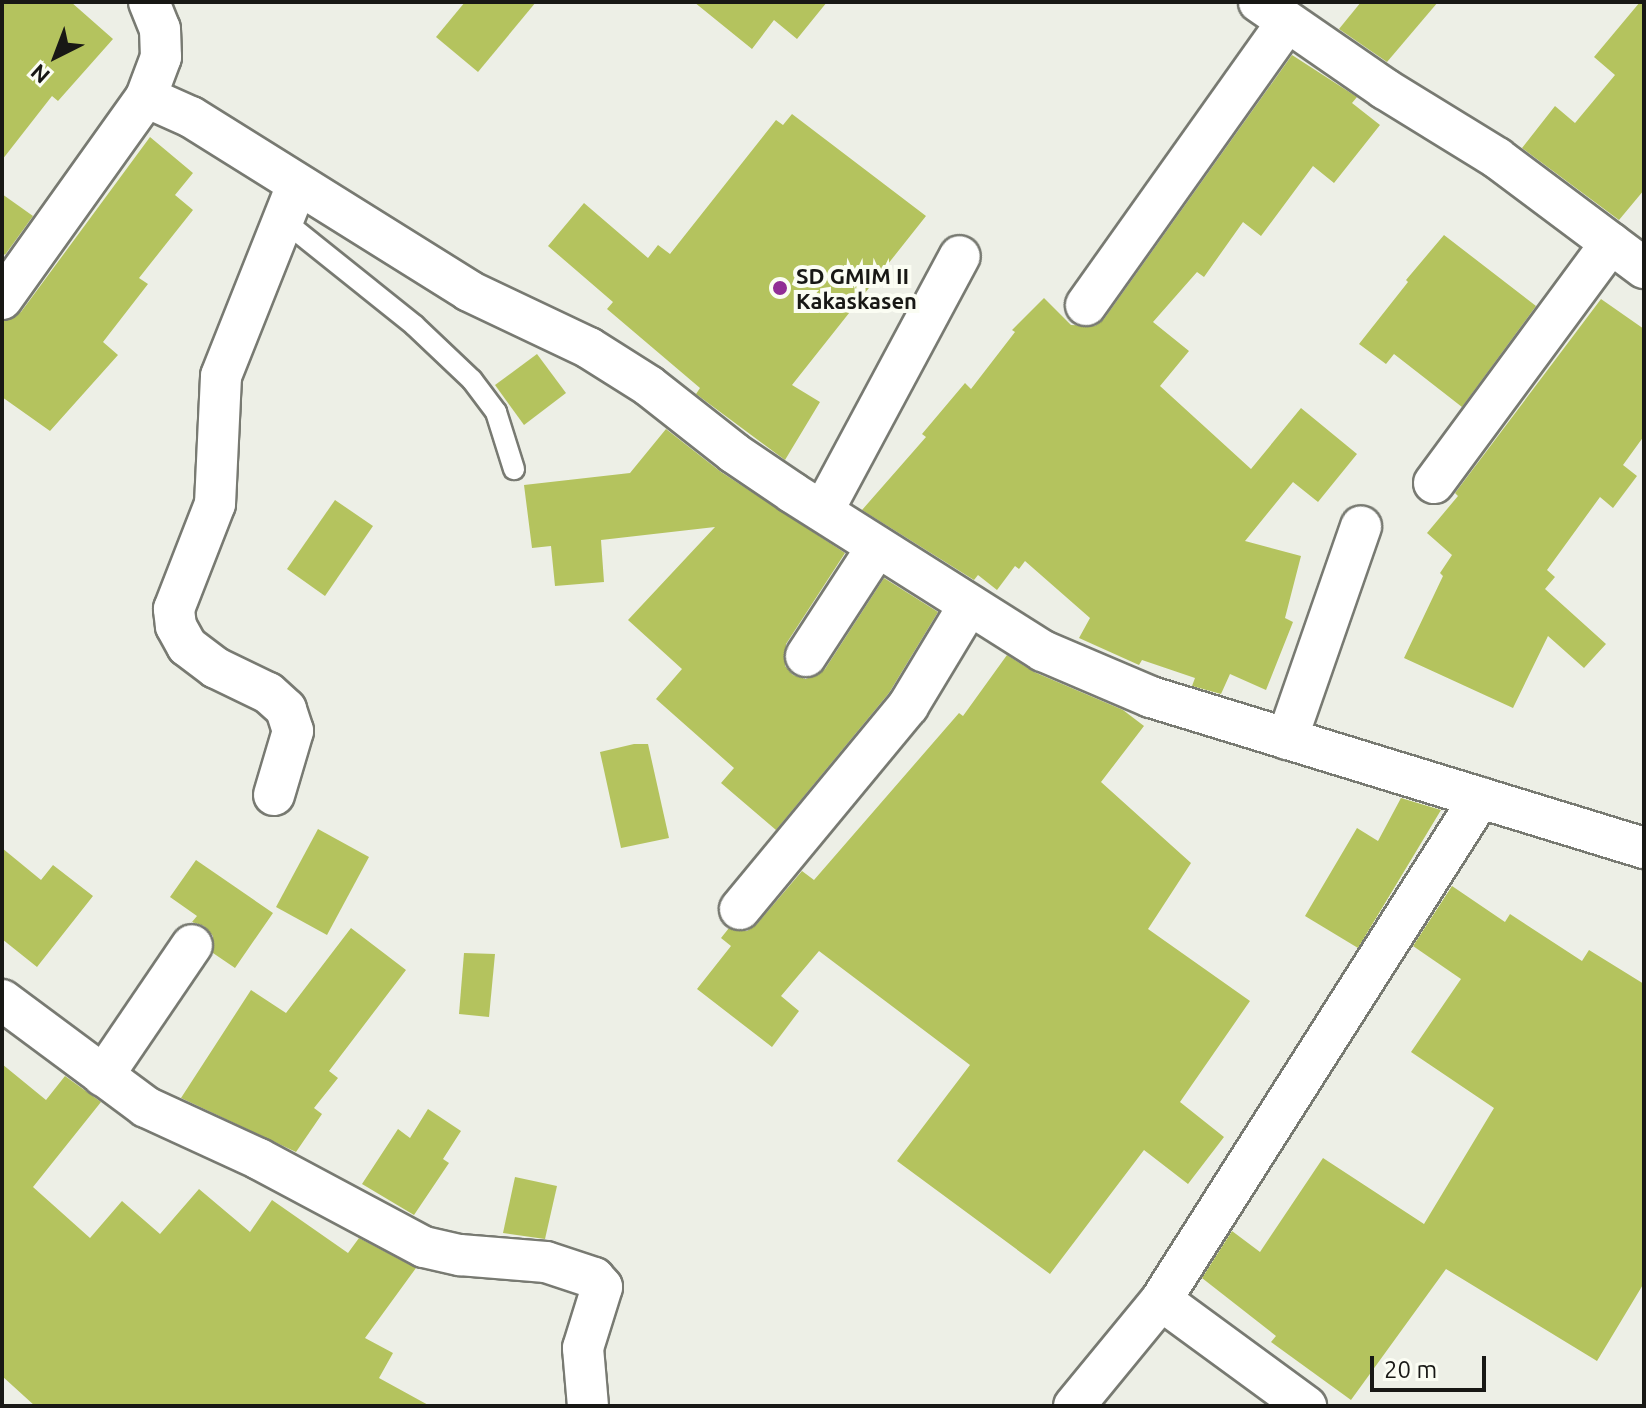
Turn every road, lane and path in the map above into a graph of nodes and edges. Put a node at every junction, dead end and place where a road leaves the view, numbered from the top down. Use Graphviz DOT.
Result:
graph roads {
  1 [pos="149,2"];
  2 [pos="1273,12"];
  3 [pos="146,97"];
  4 [pos="290,202"];
  5 [pos="1611,243"];
  6 [pos="960,256"];
  7 [pos="1644,268"];
  8 [pos="2,299"];
  9 [pos="1086,305"];
  10 [pos="514,469"];
  11 [pos="1434,483"];
  12 [pos="823,511"];
  13 [pos="1361,527"];
  14 [pos="877,547"];
  15 [pos="969,605"];
  16 [pos="806,656"];
  17 [pos="1287,739"];
  18 [pos="274,795"];
  19 [pos="1480,798"];
  20 [pos="1644,848"];
  21 [pos="740,909"];
  22 [pos="192,945"];
  23 [pos="2,1000"];
  24 [pos="103,1076"];
  25 [pos="1161,1300"];
  26 [pos="588,1406"];
  27 [pos="1074,1406"];
  28 [pos="1306,1406"];
  1 -- 3 [label="street"];
  2 -- 5 [label="street"];
  2 -- 9 [label="street"];
  3 -- 4 [label="street"];
  3 -- 8 [label="street"];
  4 -- 10 [label="lane"];
  4 -- 12 [label="street"];
  4 -- 18 [label="street"];
  5 -- 7 [label="street"];
  5 -- 11 [label="street"];
  6 -- 12 [label="street"];
  12 -- 14 [label="street"];
  13 -- 17 [label="street"];
  14 -- 15 [label="street"];
  14 -- 16 [label="street"];
  15 -- 17 [label="street"];
  15 -- 21 [label="street"];
  17 -- 19 [label="street"];
  19 -- 20 [label="street"];
  19 -- 25 [label="street"];
  22 -- 24 [label="street"];
  23 -- 24 [label="street"];
  24 -- 26 [label="street"];
  25 -- 27 [label="street"];
  25 -- 28 [label="street"];
}
